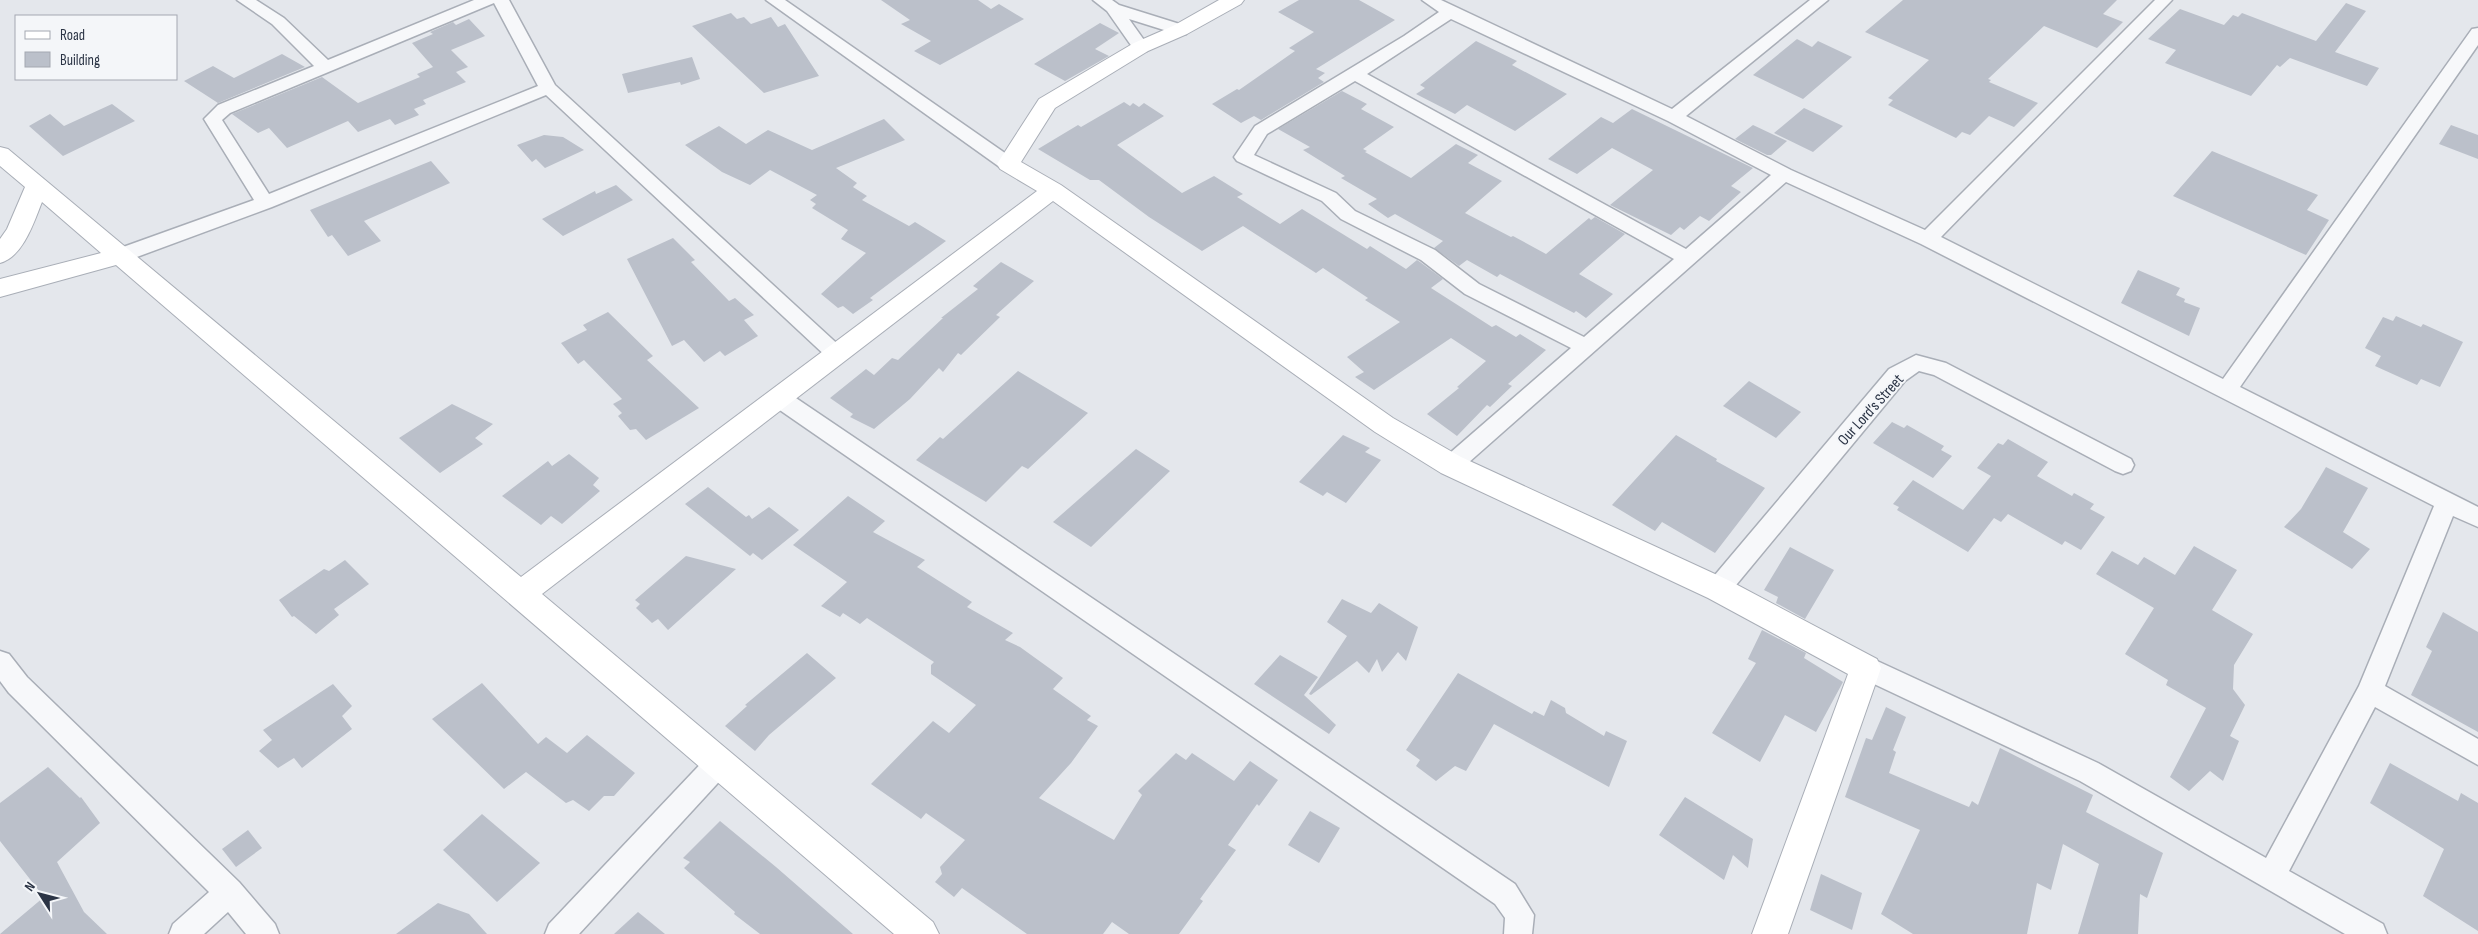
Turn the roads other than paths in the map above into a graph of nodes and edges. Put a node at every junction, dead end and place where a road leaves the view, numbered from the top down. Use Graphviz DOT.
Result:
graph roads {
  1 [pos="245,0"];
  2 [pos="488,0"];
  3 [pos="501,0"];
  4 [pos="774,0"];
  5 [pos="1234,0"];
  6 [pos="1430,0"];
  7 [pos="1820,0"];
  8 [pos="2164,0"];
  9 [pos="1107,4"];
  10 [pos="1450,12"];
  11 [pos="1180,30"];
  12 [pos="2478,33"];
  13 [pos="1142,47"];
  14 [pos="325,67"];
  15 [pos="1354,74"];
  16 [pos="548,88"];
  17 [pos="1674,116"];
  18 [pos="0,154"];
  19 [pos="1008,164"];
  20 [pos="1784,174"];
  21 [pos="37,186"];
  22 [pos="1053,190"];
  23 [pos="265,202"];
  24 [pos="1928,239"];
  25 [pos="0,255"];
  26 [pos="119,256"];
  27 [pos="1687,258"];
  28 [pos="0,288"];
  29 [pos="1585,346"];
  30 [pos="836,354"];
  31 [pos="2227,389"];
  32 [pos="779,398"];
  33 [pos="1451,465"];
  34 [pos="2123,465"];
  35 [pos="2446,502"];
  36 [pos="2478,518"];
  37 [pos="1718,589"];
  38 [pos="518,595"];
  39 [pos="0,662"];
  40 [pos="1866,668"];
  41 [pos="9,690"];
  42 [pos="2370,691"];
  43 [pos="2478,752"];
  44 [pos="719,764"];
  45 [pos="2271,876"];
  46 [pos="229,892"];
  47 [pos="1774,932"];
  48 [pos="183,934"];
  49 [pos="266,934"];
  50 [pos="559,934"];
  51 [pos="921,934"];
  52 [pos="1518,934"];
  53 [pos="2373,934"];
  1 -- 14 [label="street"];
  2 -- 14 [label="street"];
  3 -- 16 [label="street"];
  4 -- 19 [label="street"];
  5 -- 11 [label="street"];
  6 -- 10 [label="street"];
  7 -- 17 [label="street"];
  8 -- 24 [label="street"];
  9 -- 11 [label="street"];
  9 -- 13 [label="street"];
  10 -- 15 [label="street"];
  10 -- 17 [label="street"];
  11 -- 13 [label="street"];
  12 -- 31 [label="street"];
  13 -- 19 [label="street"];
  14 -- 23 [label="street"];
  15 -- 27 [label="street"];
  15 -- 29 [label="street"];
  16 -- 23 [label="street"];
  16 -- 30 [label="street"];
  17 -- 20 [label="street"];
  18 -- 21 [label="street"];
  19 -- 22 [label="street"];
  20 -- 24 [label="street"];
  20 -- 27 [label="street"];
  21 -- 25 [label="street"];
  21 -- 26 [label="street"];
  22 -- 30 [label="street"];
  22 -- 33 [label="street"];
  23 -- 26 [label="street"];
  24 -- 31 [label="street"];
  26 -- 28 [label="street"];
  26 -- 38 [label="street"];
  27 -- 29 [label="street"];
  29 -- 33 [label="street"];
  30 -- 32 [label="street"];
  31 -- 35 [label="street"];
  32 -- 38 [label="street"];
  32 -- 52 [label="street"];
  33 -- 37 [label="street"];
  34 -- 37 [label="street, Our Lord’s Street"];
  35 -- 36 [label="street"];
  35 -- 42 [label="street"];
  37 -- 40 [label="street"];
  38 -- 44 [label="street"];
  39 -- 41 [label="street"];
  40 -- 45 [label="street"];
  40 -- 47 [label="street"];
  41 -- 46 [label="street"];
  42 -- 43 [label="street"];
  42 -- 45 [label="street"];
  44 -- 50 [label="street"];
  44 -- 51 [label="street"];
  45 -- 53 [label="street"];
  46 -- 48 [label="street"];
  46 -- 49 [label="street"];
}
